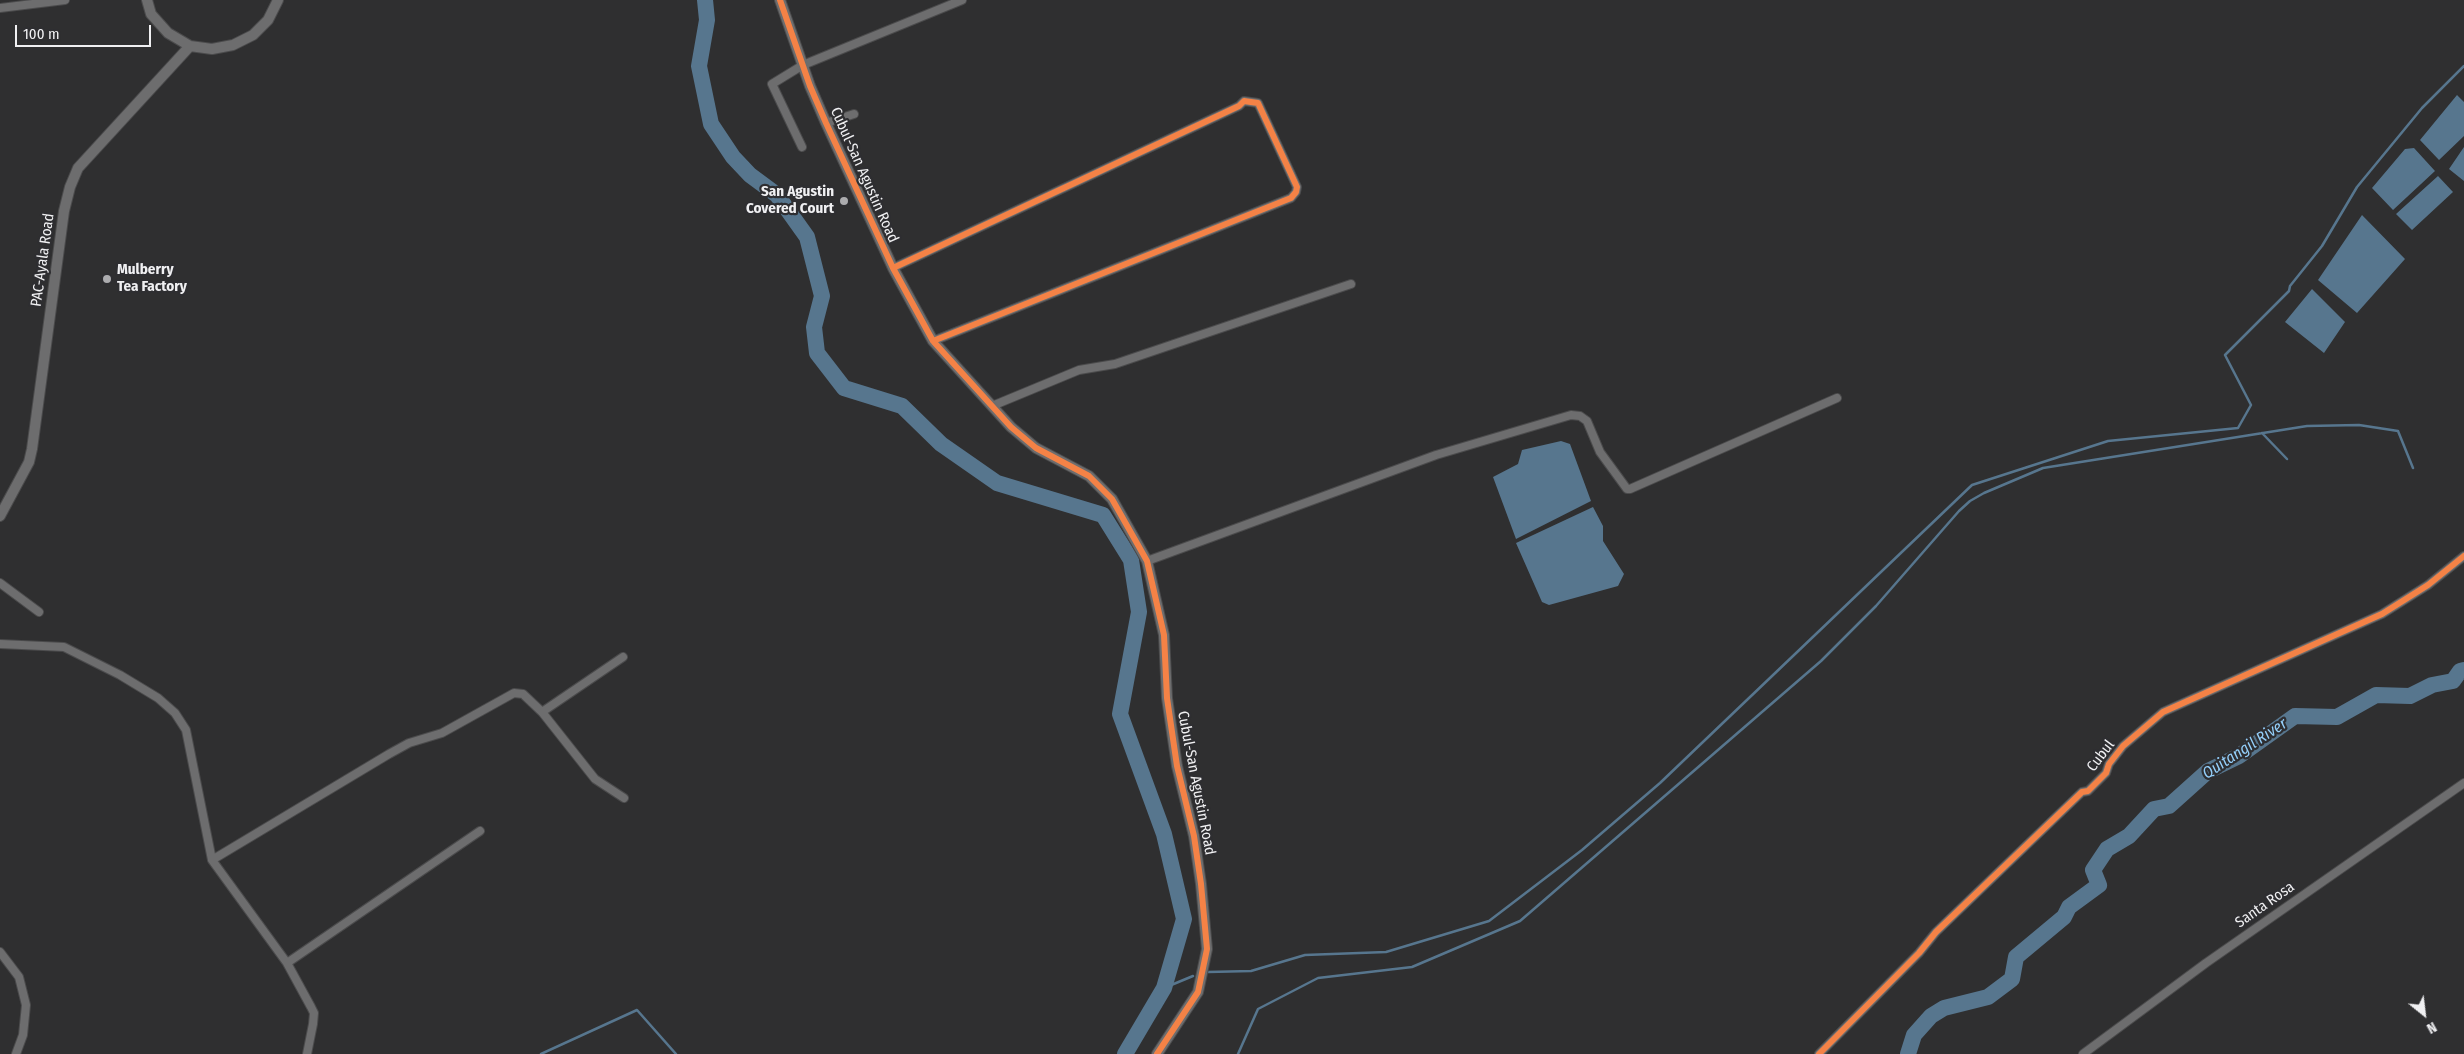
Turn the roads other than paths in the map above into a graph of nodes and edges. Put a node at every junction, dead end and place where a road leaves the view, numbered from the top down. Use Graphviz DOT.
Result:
graph roads {
  1 [pos="65,0"];
  2 [pos="146,0"];
  3 [pos="278,0"];
  4 [pos="780,0"];
  5 [pos="962,0"];
  6 [pos="0,8"];
  7 [pos="190,46"];
  8 [pos="803,65"];
  9 [pos="854,114"];
  10 [pos="826,123"];
  11 [pos="802,147"];
  12 [pos="892,268"];
  13 [pos="1351,284"];
  14 [pos="933,341"];
  15 [pos="1837,398"];
  16 [pos="992,406"];
  17 [pos="0,516"];
  18 [pos="2464,556"];
  19 [pos="1147,561"];
  20 [pos="0,583"];
  21 [pos="39,612"];
  22 [pos="0,644"];
  23 [pos="623,657"];
  24 [pos="542,712"];
  25 [pos="2464,783"];
  26 [pos="624,798"];
  27 [pos="480,831"];
  28 [pos="212,860"];
  29 [pos="0,952"];
  30 [pos="287,963"];
  31 [pos="16,1054"];
  32 [pos="307,1054"];
  33 [pos="1157,1054"];
  34 [pos="1819,1054"];
  35 [pos="2083,1054"];
  1 -- 6 [label="street"];
  2 -- 7 [label="street"];
  3 -- 7 [label="street"];
  4 -- 8 [label="street, Cubul-San Agustin Road"];
  5 -- 8 [label="street"];
  7 -- 17 [label="street, PAC-Ayala Road"];
  8 -- 10 [label="street, Cubul-San Agustin Road"];
  8 -- 11 [label="street"];
  9 -- 10 [label="street"];
  10 -- 12 [label="street, Cubul-San Agustin Road"];
  12 -- 14 [label="street, Cubul-San Agustin Road"];
  12 -- 14 [label="street"];
  13 -- 16 [label="street"];
  14 -- 16 [label="street, Cubul-San Agustin Road"];
  15 -- 19 [label="street"];
  16 -- 19 [label="street, Cubul-San Agustin Road"];
  18 -- 34 [label="street, Cubul"];
  19 -- 33 [label="street, Cubul-San Agustin Road"];
  20 -- 21 [label="street"];
  22 -- 28 [label="street"];
  23 -- 24 [label="street"];
  24 -- 26 [label="street"];
  24 -- 28 [label="street"];
  25 -- 35 [label="street, Santa Rosa"];
  27 -- 30 [label="street"];
  28 -- 30 [label="street"];
  29 -- 31 [label="street"];
  30 -- 32 [label="street"];
}
